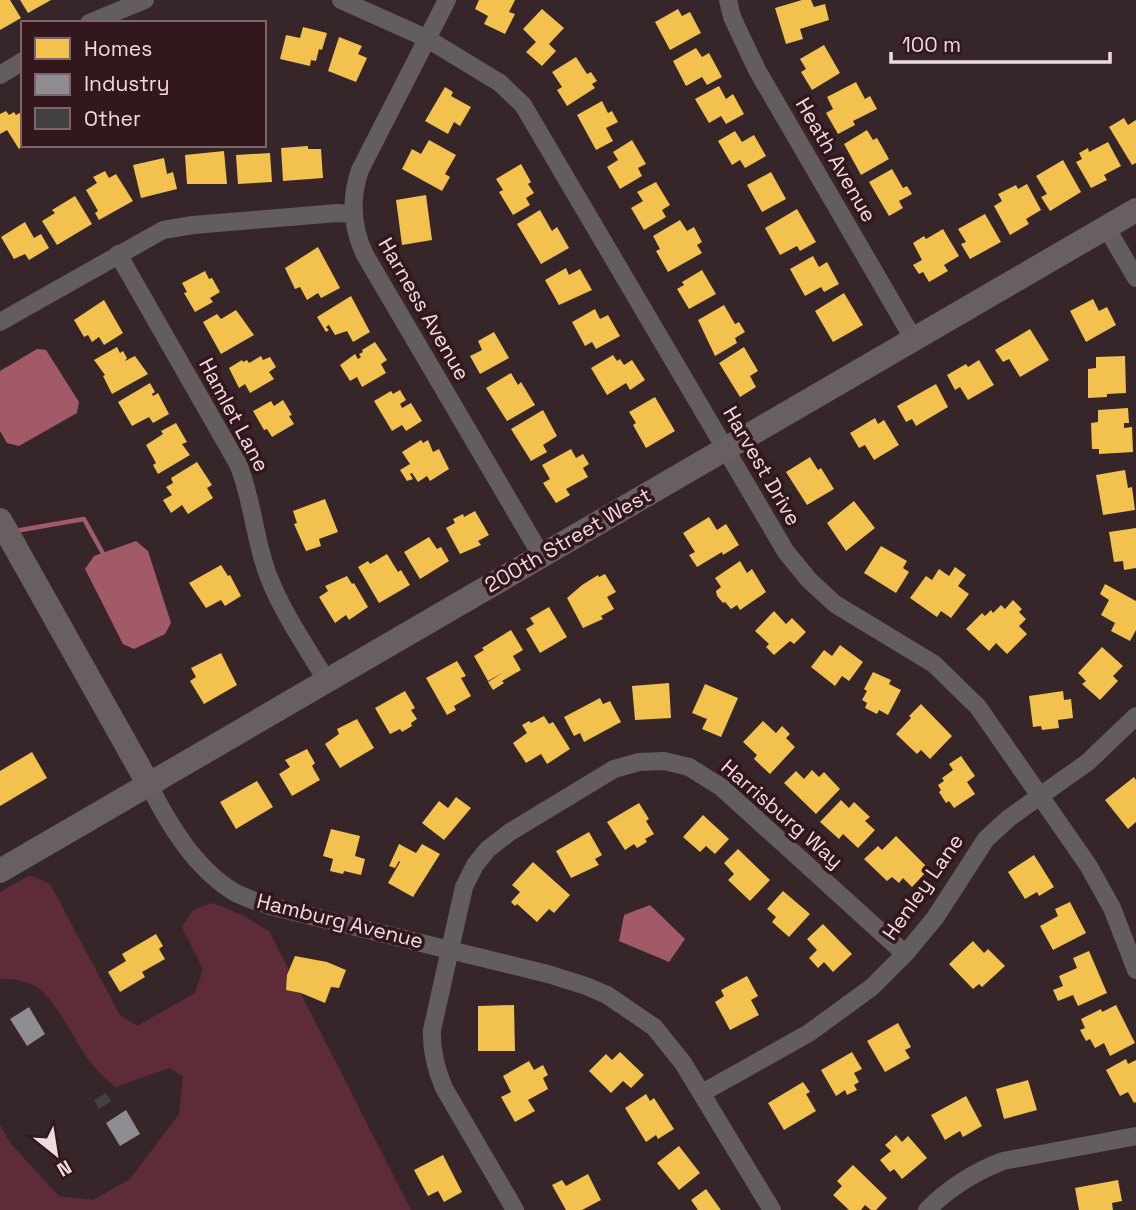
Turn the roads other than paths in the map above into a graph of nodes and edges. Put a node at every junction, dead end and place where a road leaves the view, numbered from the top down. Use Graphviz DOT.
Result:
graph roads {
  1 [pos="145,0"];
  2 [pos="341,0"];
  3 [pos="447,0"];
  4 [pos="728,0"];
  5 [pos="94,21"];
  6 [pos="426,38"];
  7 [pos="21,62"];
  8 [pos="0,75"];
  9 [pos="1136,210"];
  10 [pos="353,214"];
  11 [pos="1106,227"];
  12 [pos="118,254"];
  13 [pos="1136,278"];
  14 [pos="0,322"];
  15 [pos="914,340"];
  16 [pos="725,448"];
  17 [pos="0,520"];
  18 [pos="541,555"];
  19 [pos="326,680"];
  20 [pos="1136,716"];
  21 [pos="149,785"];
  22 [pos="1040,797"];
  23 [pos="0,871"];
  24 [pos="451,950"];
  25 [pos="905,954"];
  26 [pos="1136,970"];
  27 [pos="702,1093"];
  28 [pos="1136,1136"];
  29 [pos="515,1210"];
  30 [pos="772,1210"];
  31 [pos="927,1210"];
  1 -- 5 [label="street"];
  2 -- 6 [label="street, Harvest Drive"];
  3 -- 6 [label="street, Harness Avenue"];
  4 -- 15 [label="street, Heath Avenue"];
  6 -- 10 [label="street, Harness Avenue"];
  6 -- 16 [label="street, Harvest Drive"];
  7 -- 8 [label="street"];
  9 -- 11 [label="street, 200th Street West"];
  10 -- 12 [label="street"];
  10 -- 18 [label="street, Harness Avenue"];
  11 -- 13 [label="street"];
  11 -- 15 [label="street, 200th Street West"];
  12 -- 14 [label="street"];
  12 -- 19 [label="street, Hamlet Lane"];
  15 -- 16 [label="street, 200th Street West"];
  16 -- 18 [label="street, 200th Street West"];
  16 -- 22 [label="street, Harvest Drive"];
  17 -- 21 [label="street, Hamburg Avenue"];
  18 -- 19 [label="street, 200th Street West"];
  19 -- 21 [label="street, 200th Street West"];
  20 -- 22 [label="street, Henley Lane"];
  21 -- 23 [label="street, 200th Street West"];
  21 -- 24 [label="street, Hamburg Avenue"];
  22 -- 25 [label="street, Henley Lane"];
  22 -- 26 [label="street, Harvest Drive"];
  24 -- 25 [label="street, Harrisburg Way"];
  24 -- 27 [label="street, Hamburg Avenue"];
  24 -- 29 [label="street, Harrisburg Way"];
  25 -- 27 [label="street, Henley Lane"];
  27 -- 30 [label="street, Hamburg Avenue"];
  28 -- 31 [label="street"];
}
